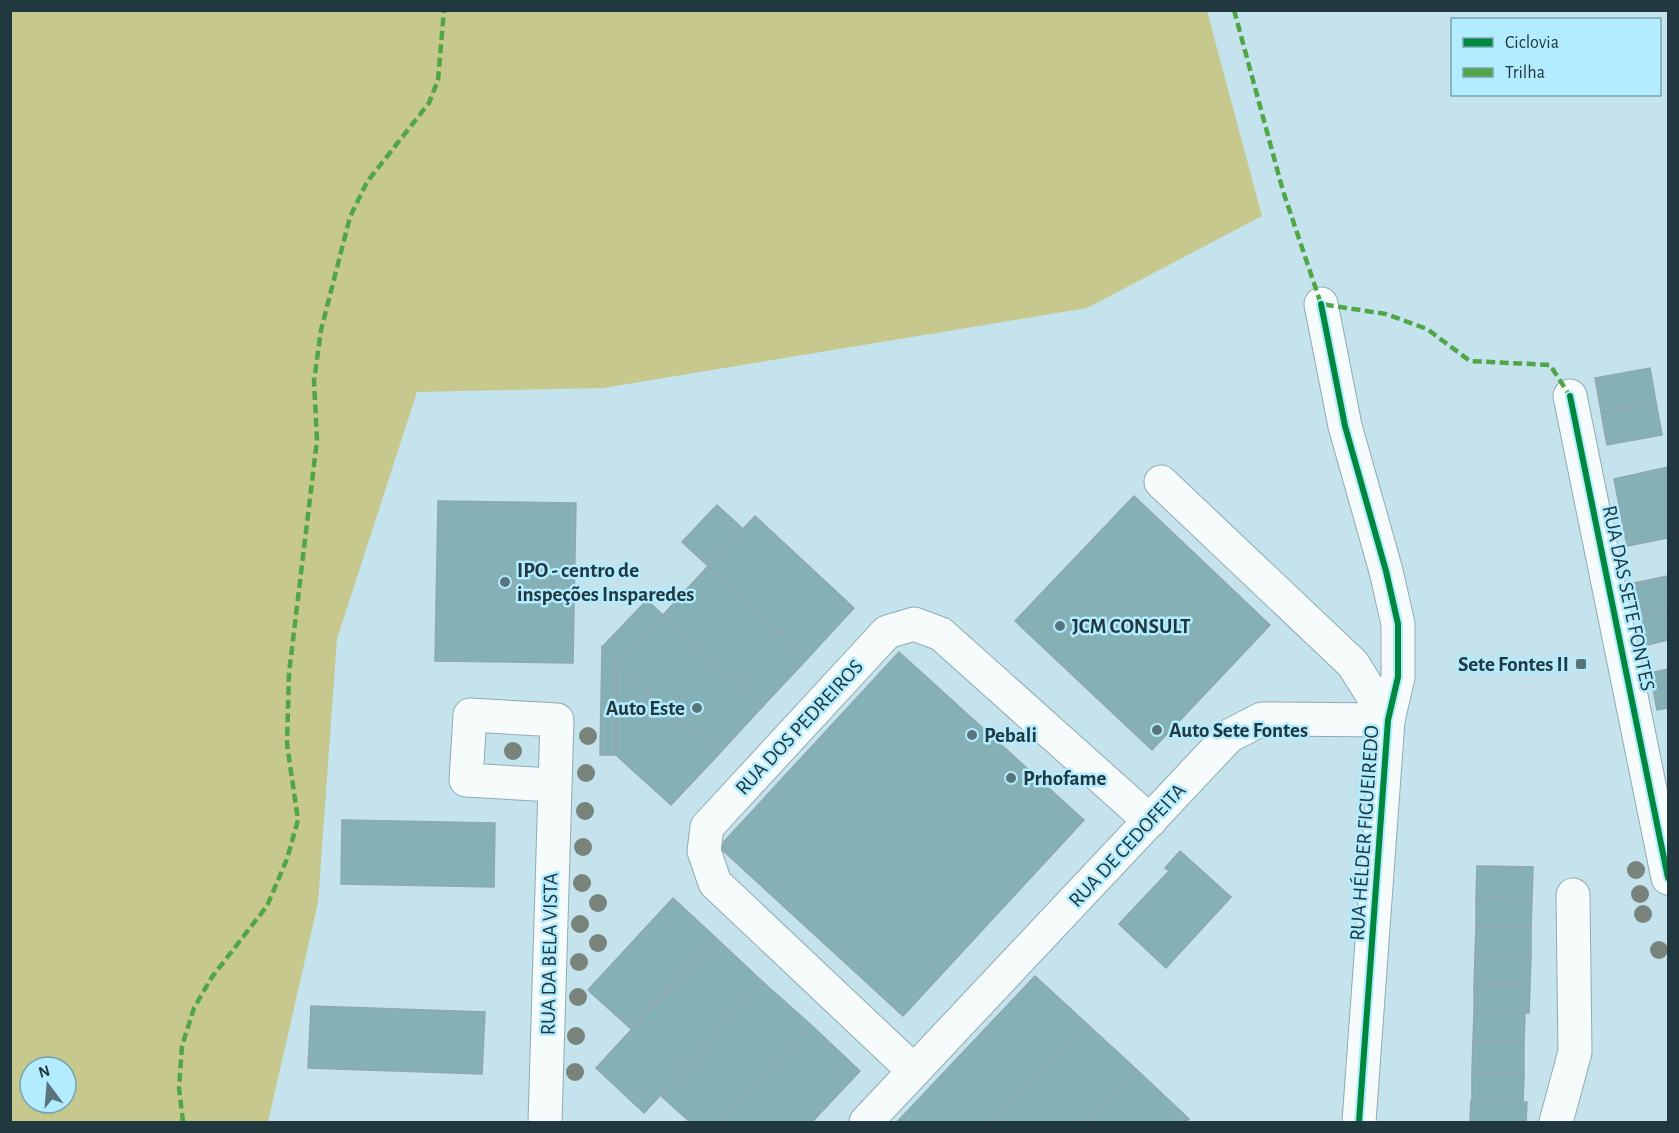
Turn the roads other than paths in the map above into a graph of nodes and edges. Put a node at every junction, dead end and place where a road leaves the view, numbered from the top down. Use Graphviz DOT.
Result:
graph roads {
  1 [pos="1321,304"];
  2 [pos="1570,396"];
  3 [pos="1161,482"];
  4 [pos="1388,720"];
  5 [pos="553,785"];
  6 [pos="1150,821"];
  7 [pos="1668,878"];
  8 [pos="1573,895"];
  9 [pos="914,1071"];
  10 [pos="545,1122"];
  11 [pos="866,1122"];
  12 [pos="1359,1122"];
  13 [pos="1556,1122"];
  1 -- 4 [label="street, RUA HÉLDER FIGUEIREDO"];
  2 -- 7 [label="street, RUA DAS SETE FONTES"];
  3 -- 4 [label="street"];
  4 -- 6 [label="street, RUA DE CEDOFEITA"];
  4 -- 12 [label="street, RUA HÉLDER FIGUEIREDO"];
  5 -- 10 [label="street, RUA DA BELA VISTA"];
  6 -- 9 [label="street, RUA DE CEDOFEITA"];
  6 -- 9 [label="street, RUA DOS PEDREIROS"];
  8 -- 13 [label="street"];
  9 -- 11 [label="street, RUA DE CEDOFEITA"];
}
